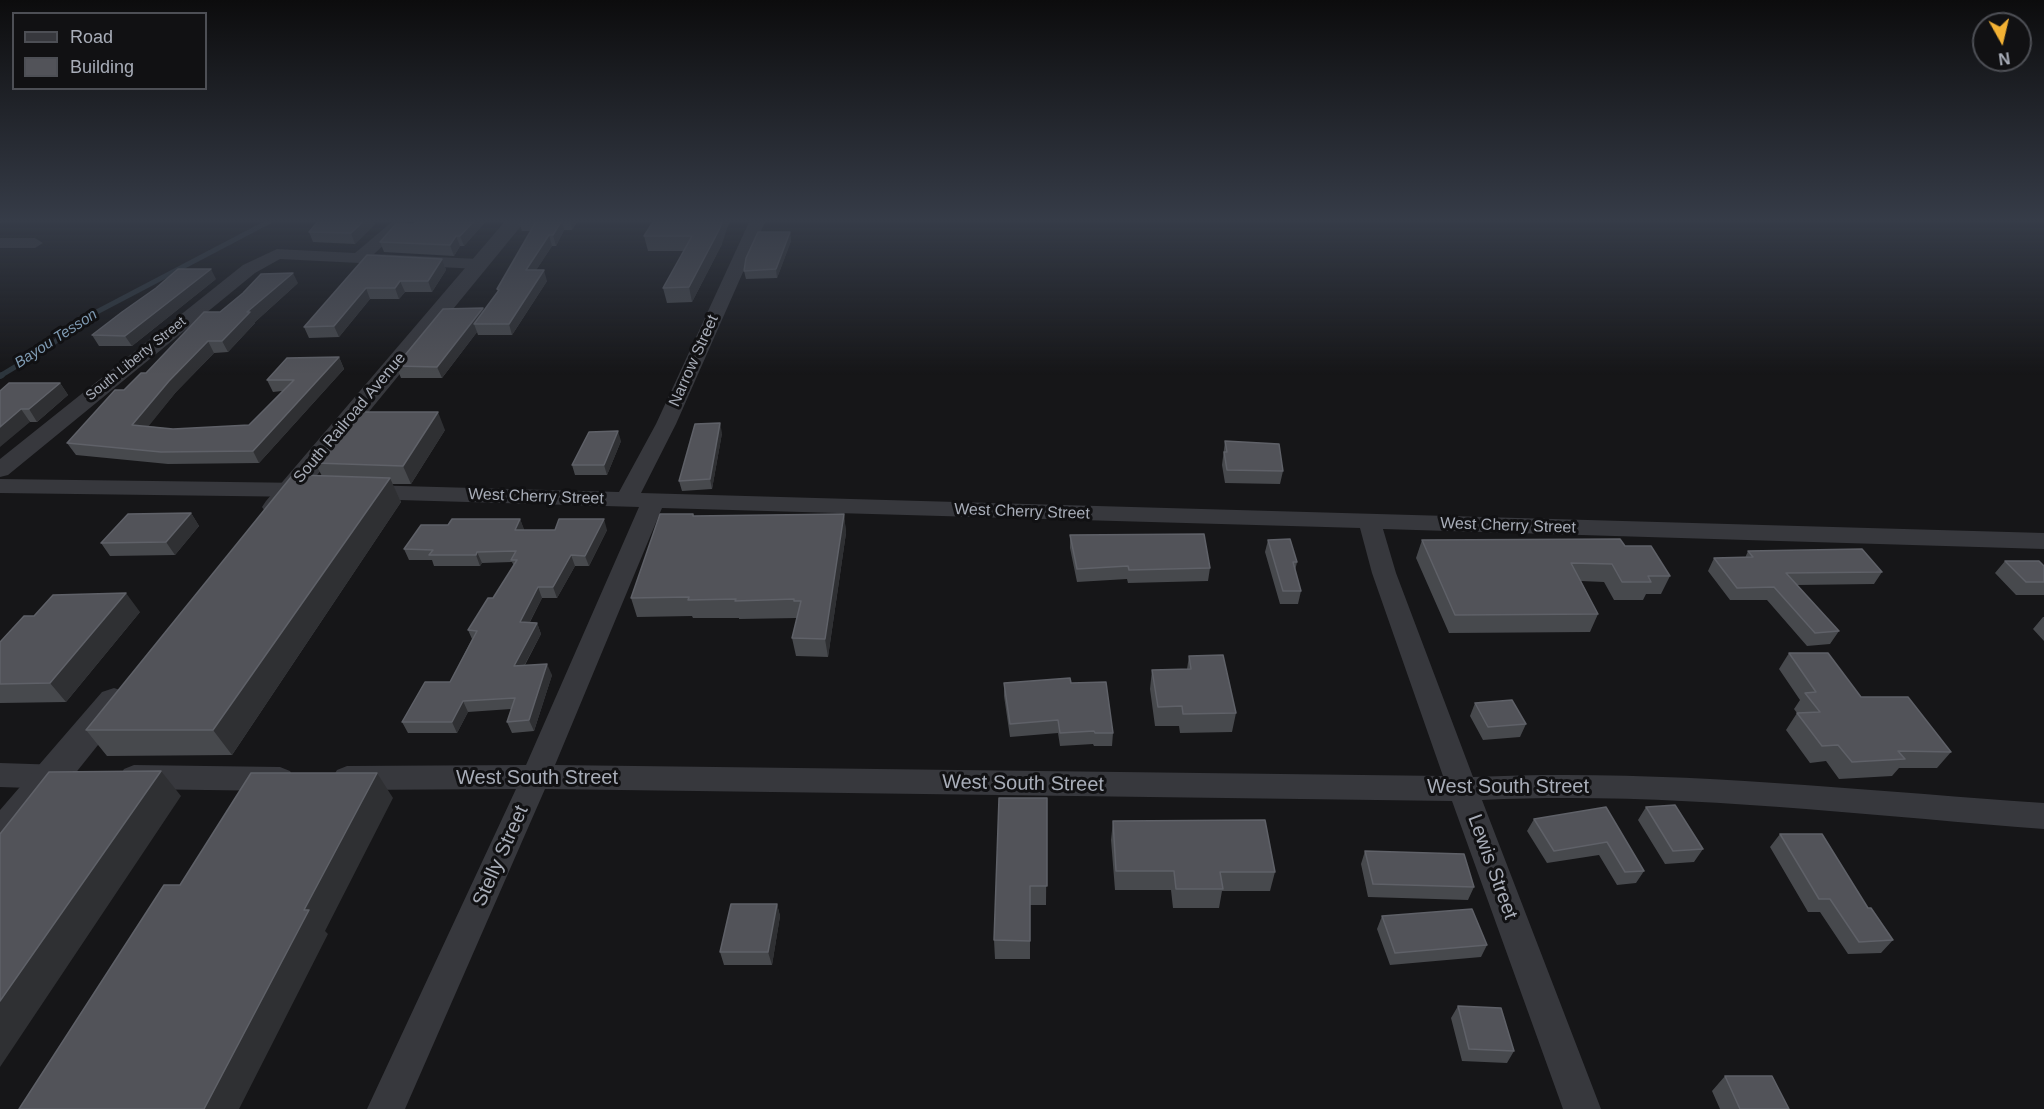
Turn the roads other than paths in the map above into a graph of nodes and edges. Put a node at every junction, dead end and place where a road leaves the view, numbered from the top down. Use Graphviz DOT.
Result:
graph roads {
  1 [pos="244,272"];
  2 [pos="473,272"];
  3 [pos="735,272"];
  4 [pos="0,470"];
  5 [pos="0,486"];
  6 [pos="291,490"];
  7 [pos="640,501"];
  8 [pos="1370,523"];
  9 [pos="261,526"];
  10 [pos="2042,543"];
  11 [pos="134,678"];
  12 [pos="0,776"];
  13 [pos="52,776"];
  14 [pos="537,777"];
  15 [pos="1465,789"];
  16 [pos="2044,816"];
  17 [pos="0,838"];
  18 [pos="386,1109"];
  19 [pos="1582,1109"];
  1 -- 4 [label="street, South Liberty Street"];
  2 -- 6 [label="street, South Railroad Avenue"];
  3 -- 7 [label="street, Narrow Street"];
  5 -- 6 [label="street, West Cherry Street"];
  6 -- 7 [label="street, West Cherry Street"];
  6 -- 9 [label="street, South Railroad Avenue"];
  7 -- 8 [label="street, West Cherry Street"];
  7 -- 14 [label="street, Stelly Street"];
  8 -- 10 [label="street, West Cherry Street"];
  8 -- 15 [label="street, Lewis Street"];
  11 -- 13 [label="street"];
  12 -- 13 [label="street, West South Street"];
  13 -- 14 [label="street, West South Street"];
  13 -- 17 [label="street"];
  14 -- 15 [label="street, West South Street"];
  14 -- 18 [label="street, Stelly Street"];
  15 -- 16 [label="street, West South Street"];
  15 -- 19 [label="street, Lewis Street"];
}
